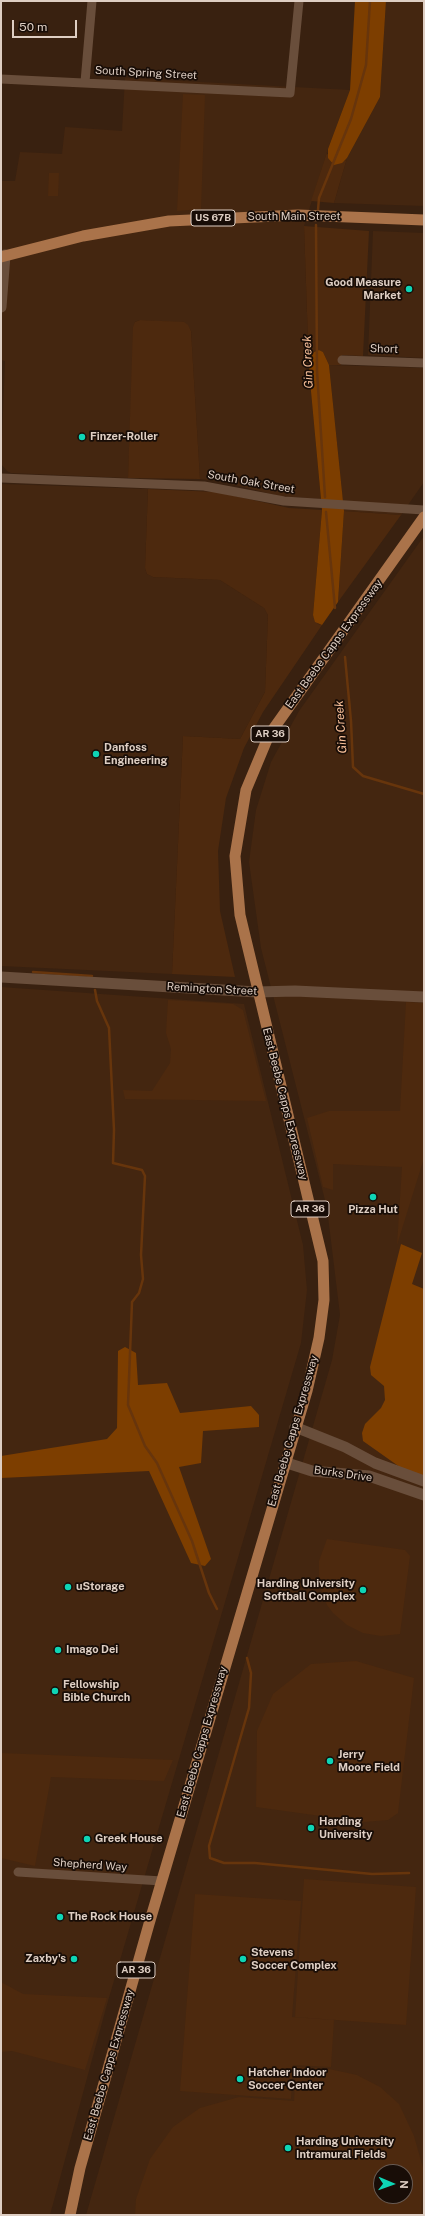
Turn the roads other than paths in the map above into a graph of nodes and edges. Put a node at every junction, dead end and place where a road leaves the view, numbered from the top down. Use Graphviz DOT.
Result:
graph roads {
  1 [pos="92,1"];
  2 [pos="299,1"];
  3 [pos="1,79"];
  4 [pos="85,82"];
  5 [pos="424,220"];
  6 [pos="3,256"];
  7 [pos="1,307"];
  8 [pos="342,360"];
  9 [pos="424,363"];
  10 [pos="1,478"];
  11 [pos="424,510"];
  12 [pos="424,517"];
  13 [pos="1,977"];
  14 [pos="257,992"];
  15 [pos="424,997"];
  16 [pos="295,1427"];
  17 [pos="284,1462"];
  18 [pos="424,1481"];
  19 [pos="424,1495"];
  20 [pos="18,1872"];
  21 [pos="162,1882"];
  22 [pos="70,2215"];
  1 -- 4 [label="street"];
  2 -- 4 [label="street, South Spring Street"];
  3 -- 4 [label="street, South Spring Street"];
  5 -- 6 [label="main road, South Main Street / US 67B"];
  6 -- 7 [label="street"];
  8 -- 9 [label="street, Short"];
  10 -- 11 [label="street, South Oak Street"];
  12 -- 14 [label="main road, East Beebe Capps Expressway / AR 36"];
  13 -- 14 [label="street, Remington Street"];
  14 -- 15 [label="street, Remington Street"];
  14 -- 16 [label="main road, East Beebe Capps Expressway / AR 36"];
  16 -- 17 [label="main road, East Beebe Capps Expressway / AR 36"];
  16 -- 18 [label="street, Burks Drive"];
  17 -- 19 [label="street, Burks Drive"];
  17 -- 21 [label="main road, East Beebe Capps Expressway / AR 36"];
  20 -- 21 [label="street, Shepherd Way"];
  21 -- 22 [label="main road, East Beebe Capps Expressway / AR 36"];
}
